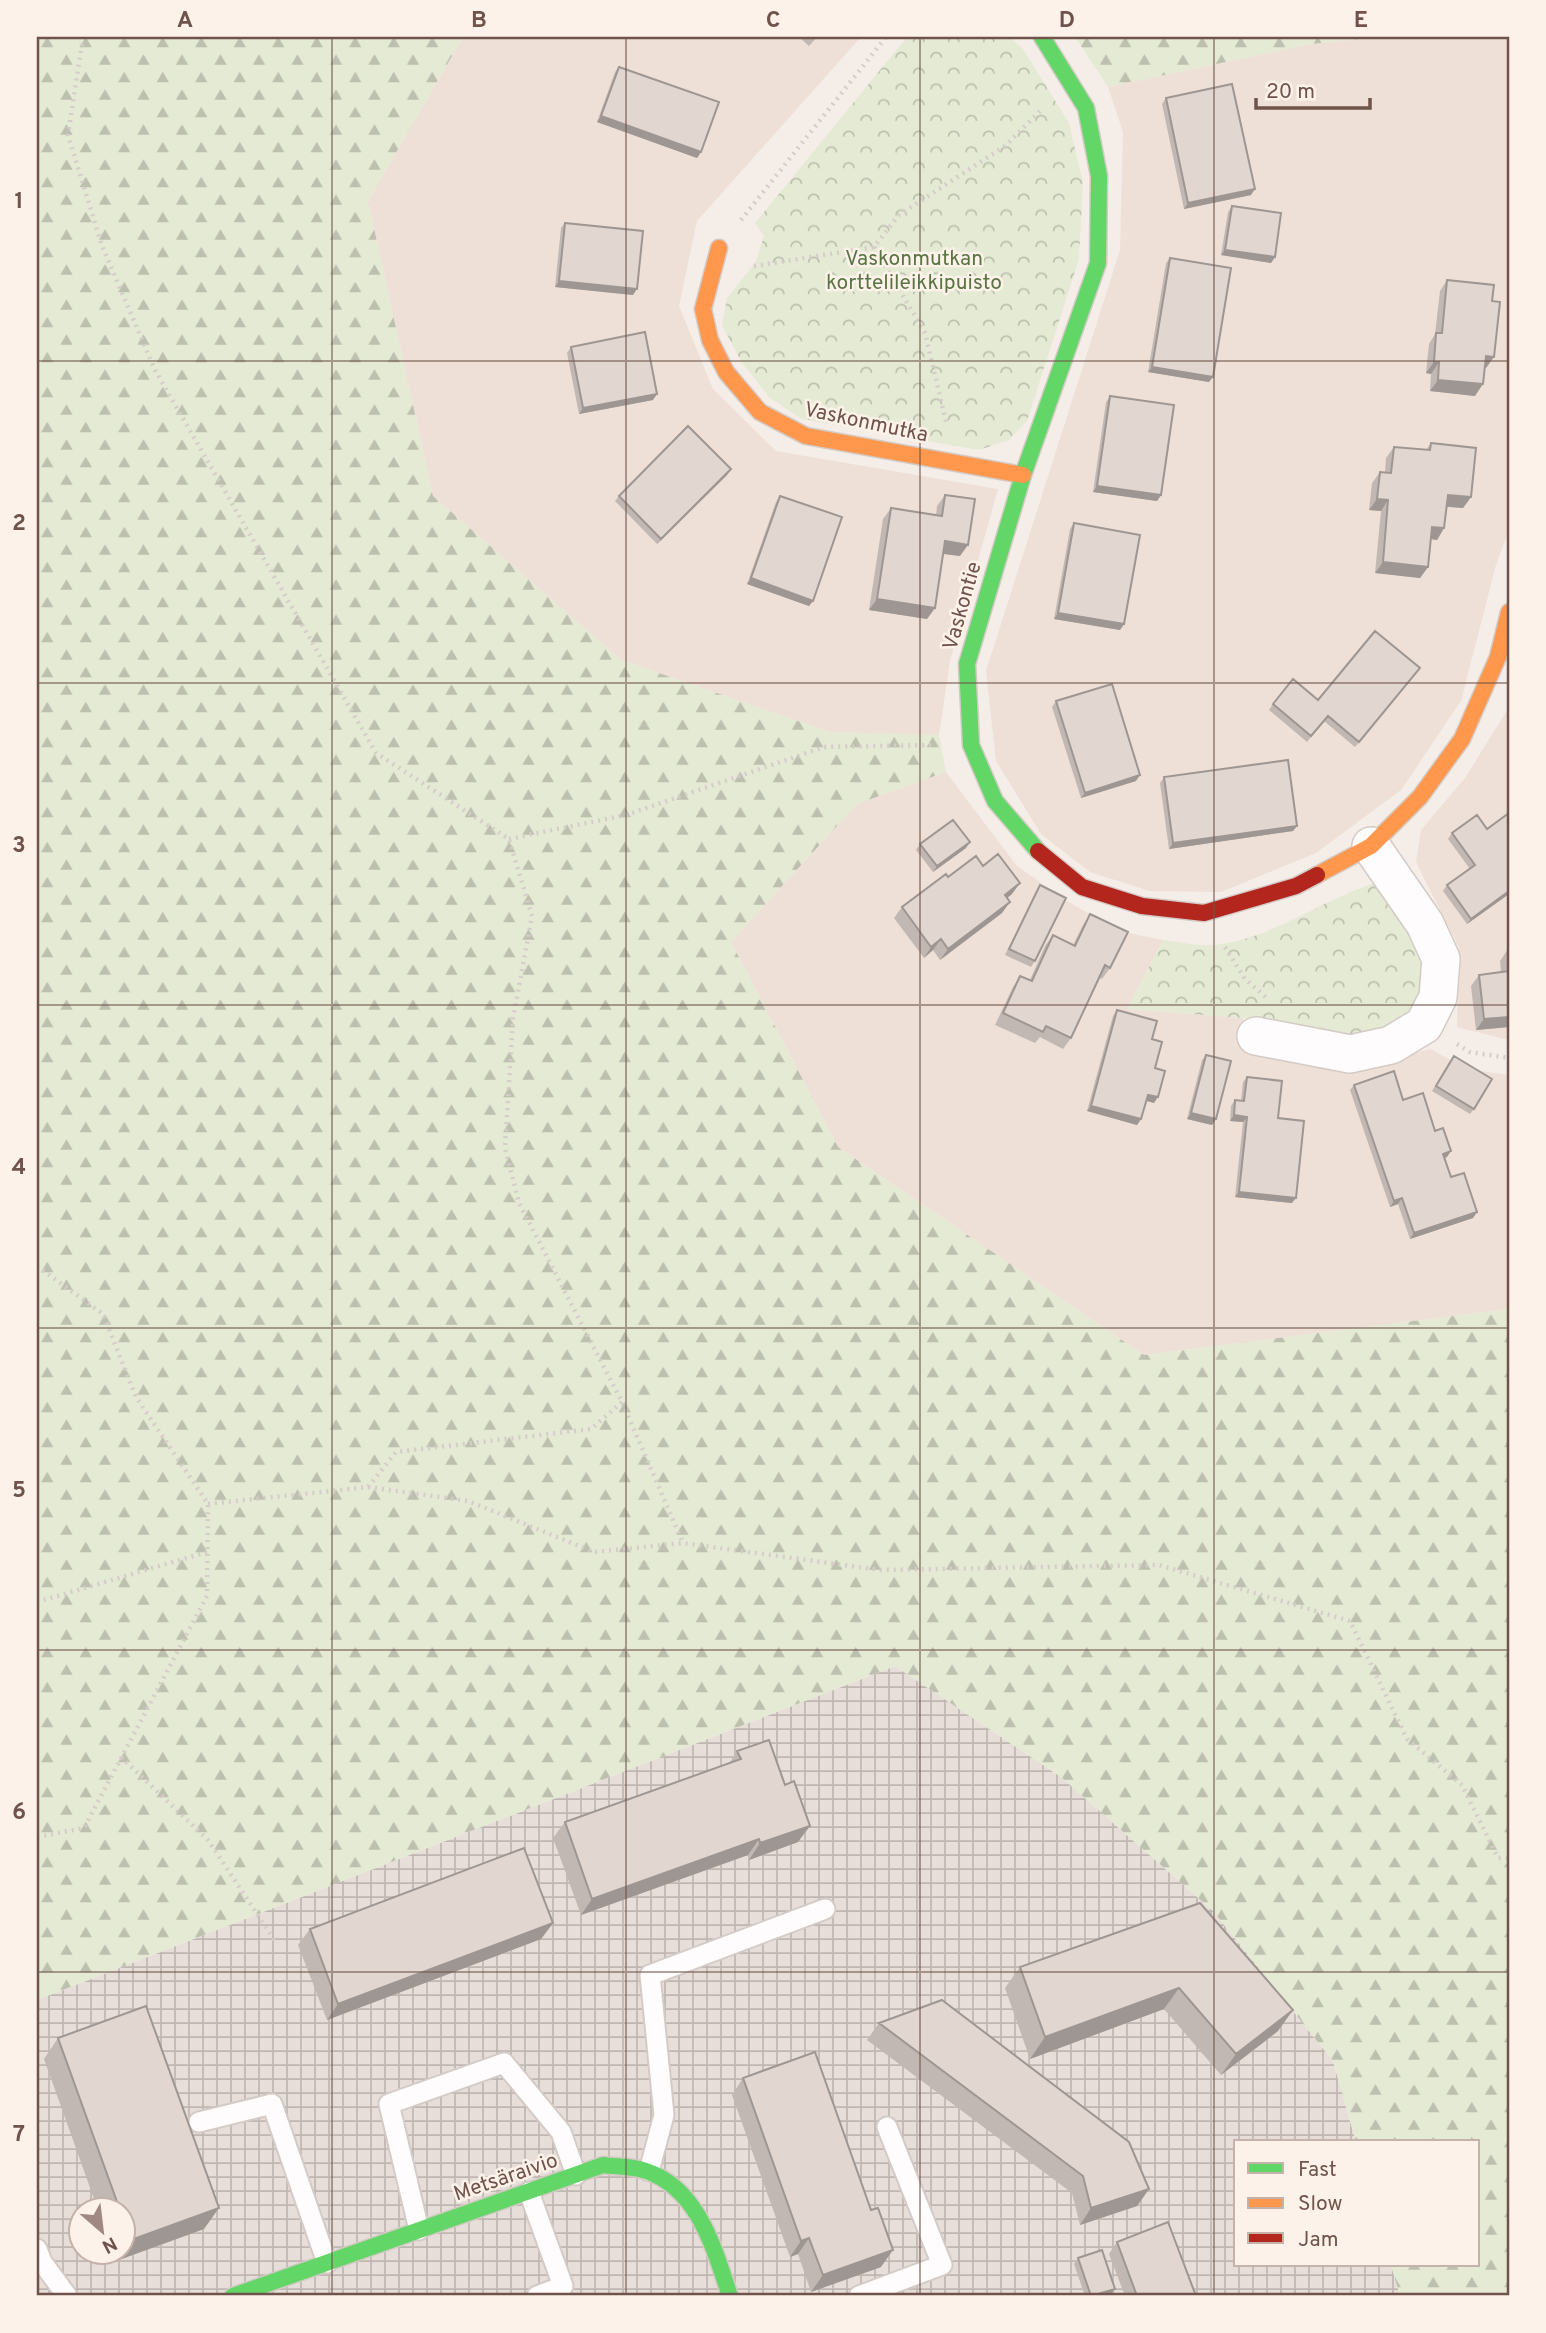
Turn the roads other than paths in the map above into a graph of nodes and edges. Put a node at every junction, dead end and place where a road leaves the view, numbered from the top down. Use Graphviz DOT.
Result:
graph roads {
  1 [pos="1042,37"];
  2 [pos="719,248"];
  3 [pos="1023,475"];
  4 [pos="1509,612"];
  5 [pos="1371,846"];
  6 [pos="1256,1037"];
  7 [pos="825,1909"];
  8 [pos="199,2122"];
  9 [pos="887,2127"];
  10 [pos="649,2171"];
  11 [pos="576,2175"];
  12 [pos="529,2192"];
  13 [pos="419,2230"];
  14 [pos="38,2258"];
  15 [pos="327,2263"];
  16 [pos="67,2296"];
  17 [pos="233,2296"];
  18 [pos="537,2296"];
  19 [pos="730,2296"];
  20 [pos="859,2296"];
  1 -- 3 [label="street, Vaskontie"];
  2 -- 3 [label="street, Vaskonmutka"];
  3 -- 5 [label="street, Vaskontie"];
  4 -- 5 [label="street, Vaskontie"];
  5 -- 6 [label="street"];
  7 -- 10 [label="lane"];
  8 -- 15 [label="lane"];
  9 -- 20 [label="lane"];
  10 -- 11 [label="street, Metsäraivio"];
  10 -- 19 [label="street, Metsäraivio"];
  11 -- 12 [label="street, Metsäraivio"];
  11 -- 13 [label="lane"];
  12 -- 13 [label="street, Metsäraivio"];
  12 -- 18 [label="lane"];
  13 -- 15 [label="street, Metsäraivio"];
  14 -- 16 [label="lane"];
  15 -- 17 [label="street, Metsäraivio"];
}
